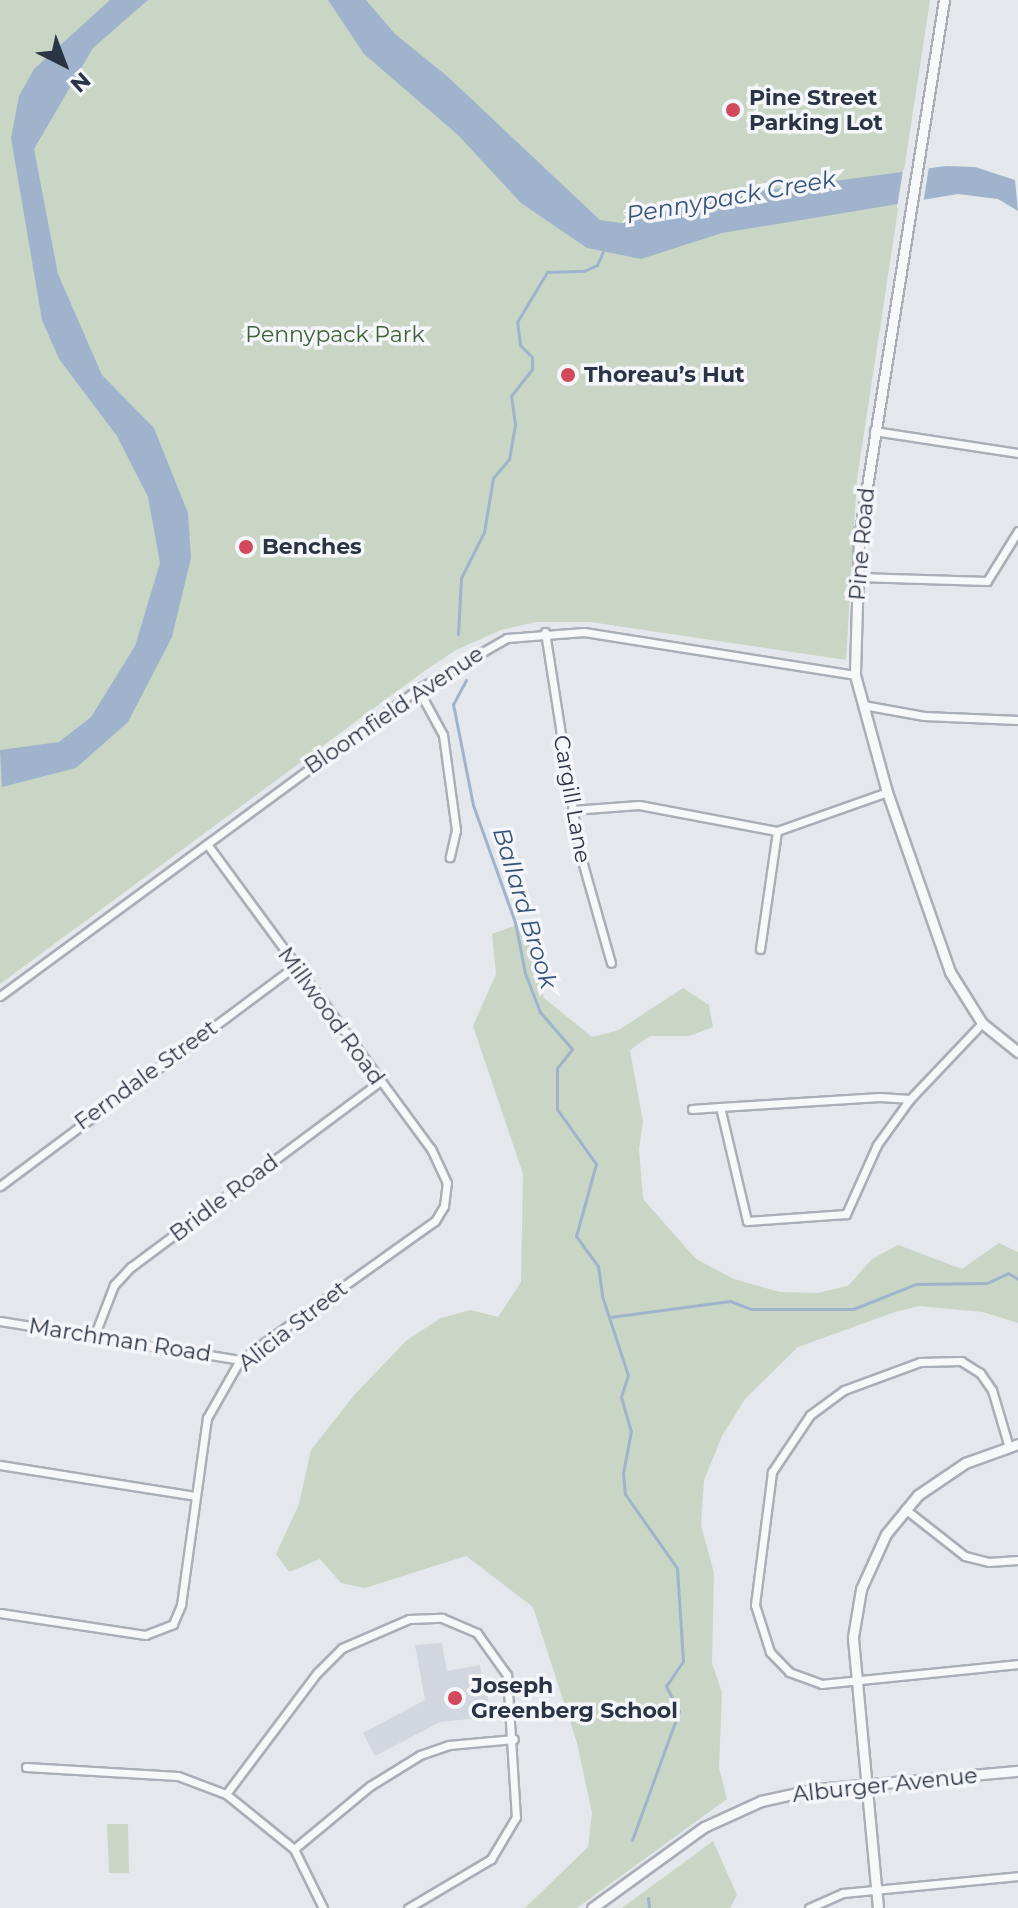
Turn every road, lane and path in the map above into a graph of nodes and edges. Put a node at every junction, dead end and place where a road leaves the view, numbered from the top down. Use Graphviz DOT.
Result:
graph roads {
  1 [pos="944,0"];
  2 [pos="874,431"];
  3 [pos="1018,453"];
  4 [pos="1018,531"];
  5 [pos="858,577"];
  6 [pos="545,632"];
  7 [pos="855,675"];
  8 [pos="418,689"];
  9 [pos="863,705"];
  10 [pos="1018,720"];
  11 [pos="887,792"];
  12 [pos="572,810"];
  13 [pos="777,831"];
  14 [pos="207,844"];
  15 [pos="450,857"];
  16 [pos="760,949"];
  17 [pos="611,963"];
  18 [pos="295,966"];
  19 [pos="0,996"];
  20 [pos="982,1023"];
  21 [pos="1018,1052"];
  22 [pos="379,1082"];
  23 [pos="910,1099"];
  24 [pos="720,1107"];
  25 [pos="692,1109"];
  26 [pos="0,1186"];
  27 [pos="448,1191"];
  28 [pos="0,1321"];
  29 [pos="95,1334"];
  30 [pos="240,1360"];
  31 [pos="1013,1444"];
  32 [pos="0,1465"];
  33 [pos="195,1496"];
  34 [pos="905,1509"];
  35 [pos="1018,1560"];
  36 [pos="0,1613"];
  37 [pos="1018,1664"];
  38 [pos="857,1680"];
  39 [pos="514,1739"];
  40 [pos="26,1767"];
  41 [pos="1018,1771"];
  42 [pos="867,1785"];
  43 [pos="226,1794"];
  44 [pos="294,1849"];
  45 [pos="1018,1876"];
  46 [pos="876,1890"];
  47 [pos="323,1908"];
  48 [pos="408,1908"];
  49 [pos="592,1908"];
  50 [pos="809,1908"];
  51 [pos="878,1908"];
  1 -- 2 [label="street, Pine Road"];
  2 -- 3 [label="street"];
  2 -- 5 [label="street, Pine Road"];
  4 -- 5 [label="street"];
  5 -- 7 [label="street, Pine Road"];
  6 -- 7 [label="street, Bloomfield Avenue"];
  6 -- 8 [label="street, Bloomfield Avenue"];
  6 -- 12 [label="street, Cargill Lane"];
  7 -- 9 [label="street, Pine Road"];
  8 -- 14 [label="street, Bloomfield Avenue"];
  8 -- 15 [label="street"];
  9 -- 10 [label="street"];
  9 -- 11 [label="street, Pine Road"];
  11 -- 13 [label="street"];
  11 -- 20 [label="street, Pine Road"];
  12 -- 13 [label="street"];
  12 -- 17 [label="street, Cargill Lane"];
  13 -- 16 [label="street"];
  14 -- 18 [label="street, Millwood Road"];
  14 -- 19 [label="street, Bloomfield Avenue"];
  18 -- 22 [label="street, Millwood Road"];
  18 -- 26 [label="street, Ferndale Street"];
  20 -- 21 [label="street, Pine Road"];
  20 -- 23 [label="street"];
  22 -- 27 [label="street, Millwood Road"];
  22 -- 29 [label="street, Bridle Road"];
  23 -- 24 [label="street"];
  23 -- 24 [label="street"];
  24 -- 25 [label="street"];
  27 -- 30 [label="street, Alicia Street"];
  28 -- 29 [label="street, Marchman Road"];
  29 -- 30 [label="street, Marchman Road"];
  30 -- 33 [label="street, Alicia Street"];
  31 -- 34 [label="street"];
  31 -- 38 [label="street"];
  32 -- 33 [label="street"];
  33 -- 36 [label="street, Alicia Street"];
  34 -- 35 [label="street"];
  34 -- 38 [label="street"];
  37 -- 38 [label="street"];
  38 -- 42 [label="street"];
  39 -- 43 [label="street"];
  39 -- 44 [label="street"];
  39 -- 48 [label="street"];
  40 -- 43 [label="street"];
  41 -- 42 [label="street, Alburger Avenue"];
  42 -- 46 [label="street"];
  42 -- 49 [label="street, Alburger Avenue"];
  43 -- 44 [label="street"];
  44 -- 47 [label="street"];
  45 -- 46 [label="street"];
  46 -- 50 [label="street"];
  46 -- 51 [label="street"];
}
